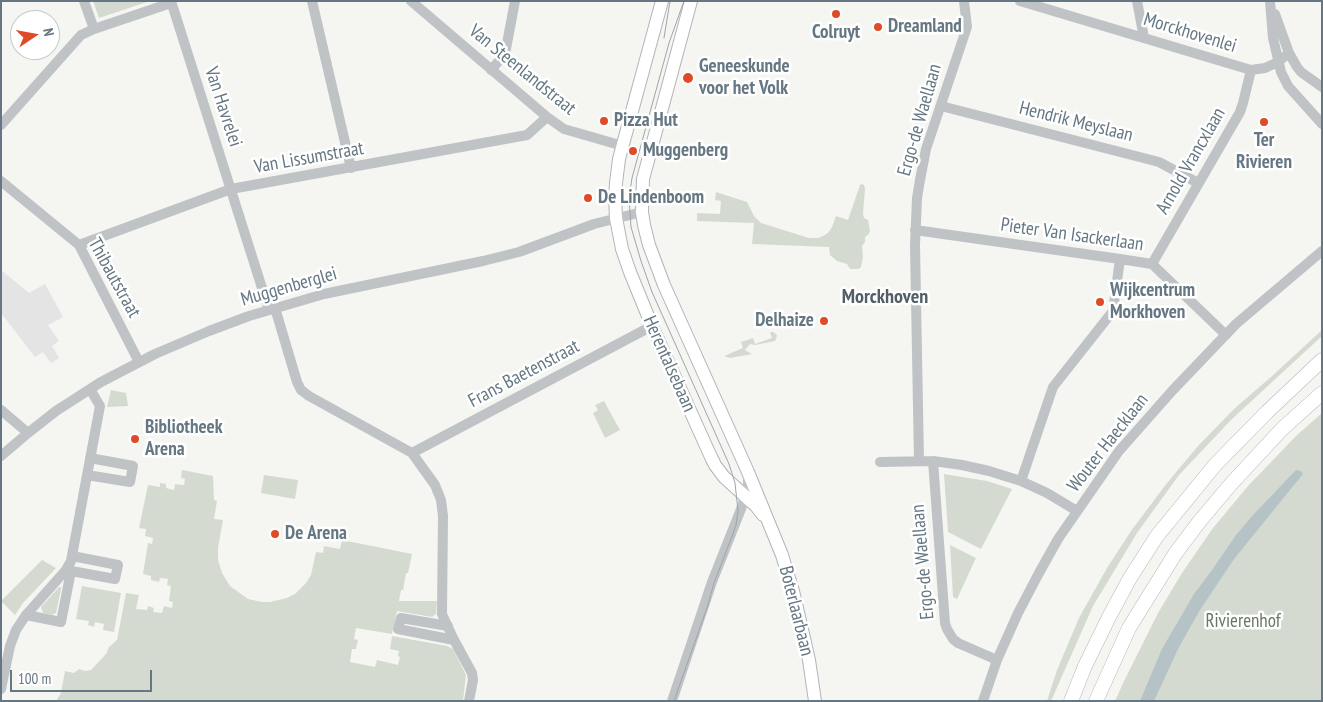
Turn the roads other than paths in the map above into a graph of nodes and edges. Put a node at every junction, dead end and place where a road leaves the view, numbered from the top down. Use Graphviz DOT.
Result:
graph roads {
  1 [pos="84,1"];
  2 [pos="312,1"];
  3 [pos="410,1"];
  4 [pos="514,1"];
  5 [pos="662,1"];
  6 [pos="691,1"];
  7 [pos="964,1"];
  8 [pos="1020,1"];
  9 [pos="1138,1"];
  10 [pos="1270,1"];
  11 [pos="171,2"];
  12 [pos="1031,3"];
  13 [pos="94,29"];
  14 [pos="1144,38"];
  15 [pos="1289,53"];
  16 [pos="1278,62"];
  17 [pos="491,70"];
  18 [pos="1251,70"];
  19 [pos="1322,86"];
  20 [pos="940,106"];
  21 [pos="547,117"];
  22 [pos="1322,124"];
  23 [pos="1,125"];
  24 [pos="623,146"];
  25 [pos="351,168"];
  26 [pos="1,181"];
  27 [pos="1198,183"];
  28 [pos="231,189"];
  29 [pos="642,212"];
  30 [pos="616,218"];
  31 [pos="915,230"];
  32 [pos="78,245"];
  33 [pos="1322,251"];
  34 [pos="1120,259"];
  35 [pos="1152,264"];
  36 [pos="272,309"];
  37 [pos="652,326"];
  38 [pos="1226,335"];
  39 [pos="1322,360"];
  40 [pos="139,362"];
  41 [pos="90,389"];
  42 [pos="1322,393"];
  43 [pos="1,410"];
  44 [pos="28,433"];
  45 [pos="412,453"];
  46 [pos="1,456"];
  47 [pos="90,458"];
  48 [pos="920,461"];
  49 [pos="933,461"];
  50 [pos="880,462"];
  51 [pos="748,472"];
  52 [pos="87,475"];
  53 [pos="1021,481"];
  54 [pos="746,496"];
  55 [pos="1078,510"];
  56 [pos="770,522"];
  57 [pos="72,556"];
  58 [pos="68,571"];
  59 [pos="26,615"];
  60 [pos="448,626"];
  61 [pos="454,640"];
  62 [pos="997,660"];
  63 [pos="1,689"];
  64 [pos="470,701"];
  65 [pos="672,701"];
  66 [pos="815,701"];
  67 [pos="983,701"];
  68 [pos="1071,701"];
  69 [pos="1096,701"];
  1 -- 13 [label="street"];
  2 -- 25 [label="street"];
  3 -- 17 [label="street, Van Steenlandstraat"];
  4 -- 17 [label="street"];
  5 -- 24 [label="main road, Herentalsebaan"];
  6 -- 29 [label="main road, Herentalsebaan"];
  7 -- 20 [label="street, Ergo-de Waellaan"];
  8 -- 12 [label="street, Morckhovenlei"];
  9 -- 14 [label="street"];
  10 -- 15 [label="street"];
  10 -- 16 [label="street"];
  11 -- 13 [label="street"];
  11 -- 28 [label="street, Van Havrelei"];
  12 -- 14 [label="street, Morckhovenlei"];
  13 -- 23 [label="street"];
  14 -- 18 [label="street, Morckhovenlei"];
  15 -- 16 [label="street, Morckhovenlei"];
  15 -- 19 [label="street"];
  16 -- 18 [label="street, Morckhovenlei"];
  16 -- 22 [label="street"];
  17 -- 21 [label="street, Van Steenlandstraat"];
  18 -- 27 [label="street, Arnold Vrancxlaan"];
  20 -- 27 [label="street, Hendrik Meyslaan"];
  20 -- 31 [label="street, Ergo-de Waellaan"];
  21 -- 24 [label="street, Van Steenlandstraat"];
  21 -- 25 [label="street, Van Lissumstraat"];
  24 -- 30 [label="main road, Herentalsebaan"];
  25 -- 28 [label="street, Van Lissumstraat"];
  26 -- 32 [label="street, Thibautstraat"];
  27 -- 35 [label="street, Arnold Vrancxlaan"];
  28 -- 32 [label="street, Van Lissumstraat"];
  28 -- 36 [label="street, Van Havrelei"];
  29 -- 30 [label="street"];
  29 -- 51 [label="main road, Herentalsebaan"];
  30 -- 36 [label="street, Muggenberglei"];
  30 -- 37 [label="main road, Herentalsebaan"];
  31 -- 34 [label="street, Pieter Van Isackerlaan"];
  31 -- 48 [label="street, Ergo-de Waellaan"];
  32 -- 40 [label="street, Thibautstraat"];
  33 -- 38 [label="street, Wouter Haecklaan"];
  34 -- 35 [label="street, Pieter Van Isackerlaan"];
  34 -- 53 [label="street"];
  35 -- 38 [label="street, Pieter Van Isackerlaan"];
  36 -- 40 [label="street, Muggenberglei"];
  36 -- 45 [label="street, Van Havrelei"];
  37 -- 45 [label="street, Frans Baetenstraat"];
  37 -- 54 [label="main road, Herentalsebaan"];
  38 -- 55 [label="street, Wouter Haecklaan"];
  39 -- 68 [label="highway"];
  40 -- 41 [label="street, Muggenberglei"];
  41 -- 44 [label="street, Muggenberglei"];
  41 -- 47 [label="street"];
  42 -- 69 [label="highway"];
  43 -- 44 [label="street"];
  44 -- 46 [label="street, Muggenberglei"];
  45 -- 60 [label="street"];
  47 -- 52 [label="street"];
  47 -- 52 [label="street"];
  48 -- 49 [label="street"];
  48 -- 50 [label="street"];
  49 -- 53 [label="street"];
  49 -- 62 [label="street, Ergo-de Waellaan"];
  51 -- 54 [label="street, Herentalsebaan"];
  51 -- 56 [label="main road, Boterlaarbaan"];
  52 -- 57 [label="street"];
  53 -- 55 [label="street"];
  54 -- 56 [label="main road, Boterlaarbaan"];
  54 -- 65 [label="street, Herentalsebaan"];
  55 -- 62 [label="street, Wouter Haecklaan"];
  56 -- 66 [label="main road, Boterlaarbaan"];
  57 -- 58 [label="street"];
  57 -- 58 [label="street"];
  58 -- 59 [label="street"];
  58 -- 59 [label="street"];
  59 -- 63 [label="street"];
  60 -- 61 [label="street"];
  60 -- 61 [label="street"];
  61 -- 64 [label="street"];
  62 -- 67 [label="street, Wouter Haecklaan"];
}
